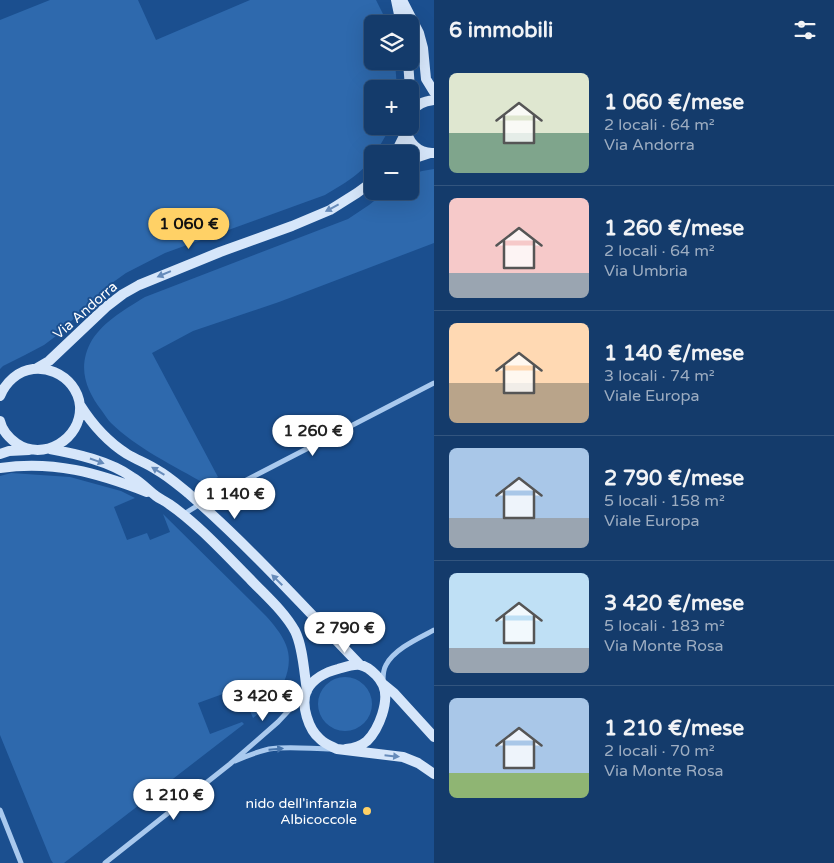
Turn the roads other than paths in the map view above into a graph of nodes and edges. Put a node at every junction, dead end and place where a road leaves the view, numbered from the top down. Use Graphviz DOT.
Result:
graph roads {
  1 [pos="396,0"];
  2 [pos="402,0"];
  3 [pos="399,15"];
  4 [pos="434,92"];
  5 [pos="434,100"];
  6 [pos="419,104"];
  7 [pos="408,135"];
  8 [pos="432,153"];
  9 [pos="419,157"];
  10 [pos="364,188"];
  11 [pos="38,368"];
  12 [pos="434,383"];
  13 [pos="0,396"];
  14 [pos="80,405"];
  15 [pos="0,422"];
  16 [pos="50,449"];
  17 [pos="35,450"];
  18 [pos="0,454"];
  19 [pos="0,468"];
  20 [pos="156,496"];
  21 [pos="200,504"];
  22 [pos="183,514"];
  23 [pos="434,630"];
  24 [pos="360,665"];
  25 [pos="383,684"];
  26 [pos="307,691"];
  27 [pos="434,737"];
  28 [pos="341,749"];
  29 [pos="230,764"];
  30 [pos="434,774"];
  31 [pos="0,810"];
  32 [pos="21,863"];
  33 [pos="105,863"];
  1 -- 3 [label="street"];
  2 -- 4 [label="street"];
  5 -- 6 [label="street"];
  7 -- 8 [label="street"];
  8 -- 9 [label="street"];
  10 -- 11 [label="street, Via Andorra, one-way"];
  11 -- 13 [label="street, Via Andorra"];
  11 -- 14 [label="street"];
  12 -- 21 [label="street"];
  14 -- 16 [label="street"];
  21 -- 14 [label="street, one-way"];
  15 -- 17 [label="street"];
  16 -- 17 [label="street"];
  16 -- 20 [label="street, one-way"];
  17 -- 18 [label="street"];
  19 -- 20 [label="street"];
  20 -- 22 [label="street"];
  21 -- 22 [label="street"];
  24 -- 21 [label="street, one-way"];
  22 -- 26 [label="street"];
  23 -- 25 [label="street"];
  24 -- 25 [label="street"];
  24 -- 26 [label="street"];
  25 -- 27 [label="street"];
  25 -- 28 [label="street"];
  26 -- 28 [label="street"];
  26 -- 29 [label="street"];
  29 -- 28 [label="street, one-way"];
  28 -- 30 [label="street, one-way"];
  29 -- 33 [label="street"];
  31 -- 32 [label="street"];
}
